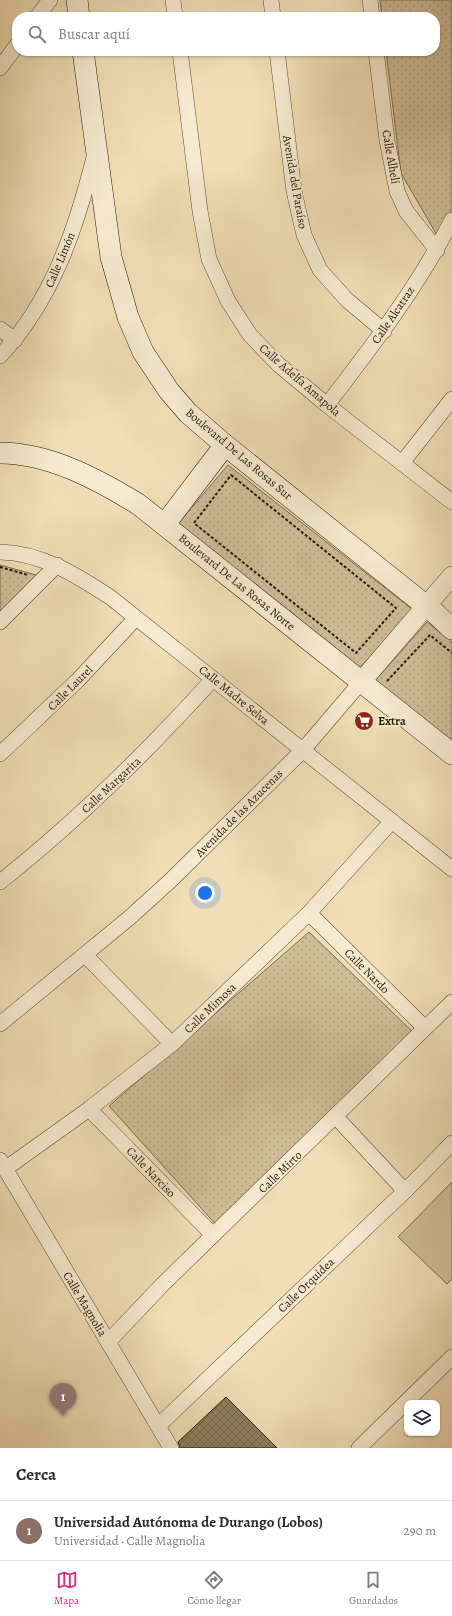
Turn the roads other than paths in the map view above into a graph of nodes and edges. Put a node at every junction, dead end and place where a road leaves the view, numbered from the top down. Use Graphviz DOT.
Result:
graph roads {
  1 [pos="50,0"];
  2 [pos="77,0"];
  3 [pos="173,0"];
  4 [pos="271,0"];
  5 [pos="370,0"];
  6 [pos="41,12"];
  7 [pos="78,12"];
  8 [pos="174,12"];
  9 [pos="272,12"];
  10 [pos="371,12"];
  11 [pos="12,52"];
  12 [pos="84,56"];
  13 [pos="181,56"];
  14 [pos="278,56"];
  15 [pos="377,56"];
  16 [pos="0,68"];
  17 [pos="95,152"];
  18 [pos="452,220"];
  19 [pos="436,250"];
  20 [pos="0,329"];
  21 [pos="384,331"];
  22 [pos="15,340"];
  23 [pos="0,356"];
  24 [pos="452,399"];
  25 [pos="327,405"];
  26 [pos="225,445"];
  27 [pos="0,453"];
  28 [pos="402,463"];
  29 [pos="452,502"];
  30 [pos="165,524"];
  31 [pos="0,552"];
  32 [pos="56,565"];
  33 [pos="452,576"];
  34 [pos="427,607"];
  35 [pos="136,618"];
  36 [pos="0,622"];
  37 [pos="452,630"];
  38 [pos="213,679"];
  39 [pos="361,682"];
  40 [pos="303,750"];
  41 [pos="0,754"];
  42 [pos="452,754"];
  43 [pos="392,821"];
  44 [pos="452,869"];
  45 [pos="0,882"];
  46 [pos="309,913"];
  47 [pos="85,955"];
  48 [pos="452,1002"];
  49 [pos="0,1024"];
  50 [pos="424,1028"];
  51 [pos="172,1044"];
  52 [pos="89,1109"];
  53 [pos="336,1117"];
  54 [pos="452,1143"];
  55 [pos="3,1164"];
  56 [pos="405,1191"];
  57 [pos="213,1236"];
  58 [pos="108,1342"];
  59 [pos="452,1357"];
  60 [pos="158,1426"];
  61 [pos="171,1448"];
  62 [pos="359,1448"];
  1 -- 6 [label="street"];
  2 -- 7 [label="main road"];
  3 -- 8 [label="street"];
  4 -- 9 [label="street"];
  5 -- 10 [label="street"];
  11 -- 16 [label="street"];
  12 -- 17 [label="main road, Boulevard De Las Rosas Sur"];
  13 -- 25 [label="street, Calle Adelfa Amapola"];
  14 -- 21 [label="street, Avenida del Paraíso"];
  15 -- 19 [label="street, Calle Alhelí"];
  17 -- 22 [label="street, Calle Limón"];
  17 -- 26 [label="main road, Boulevard De Las Rosas Sur"];
  18 -- 19 [label="street, Calle Alcatraz"];
  19 -- 21 [label="street, Calle Alcatraz"];
  20 -- 22 [label="street"];
  21 -- 25 [label="street, Calle Alcatraz"];
  22 -- 23 [label="street, Calle Limón"];
  24 -- 28 [label="street"];
  25 -- 28 [label="street, Calle Adelfa Amapola"];
  26 -- 30 [label="main road"];
  26 -- 34 [label="main road, Boulevard De Las Rosas Sur"];
  27 -- 30 [label="main road, Boulevard De Las Rosas Norte"];
  28 -- 29 [label="street, Calle Adelfa Amapola"];
  30 -- 39 [label="main road, Boulevard De Las Rosas Norte"];
  31 -- 32 [label="street, Calle Madre Selva"];
  32 -- 35 [label="street, Calle Madre Selva"];
  32 -- 36 [label="street"];
  33 -- 34 [label="street, Avenida de las Azucenas"];
  34 -- 37 [label="main road, Boulevard De Las Rosas Sur"];
  34 -- 39 [label="street, Avenida de las Azucenas"];
  35 -- 38 [label="street, Calle Madre Selva"];
  35 -- 41 [label="street, Calle Laurel"];
  38 -- 40 [label="street, Calle Madre Selva"];
  38 -- 45 [label="street, Calle Margarita"];
  39 -- 40 [label="street, Avenida de las Azucenas"];
  39 -- 42 [label="main road, Boulevard De Las Rosas Norte"];
  40 -- 43 [label="street, Calle Madre Selva"];
  40 -- 47 [label="street, Avenida de las Azucenas"];
  43 -- 44 [label="street, Calle Madre Selva"];
  43 -- 46 [label="street, Calle Mimosa"];
  46 -- 50 [label="street, Calle Nardo"];
  46 -- 51 [label="street, Calle Mimosa"];
  47 -- 49 [label="street, Avenida de las Azucenas"];
  47 -- 51 [label="street"];
  48 -- 50 [label="street, Calle Mirto"];
  50 -- 53 [label="street, Calle Mirto"];
  51 -- 52 [label="street, Calle Mimosa"];
  52 -- 55 [label="street, Calle Mimosa"];
  52 -- 57 [label="street, Calle Narciso"];
  53 -- 56 [label="street"];
  53 -- 57 [label="street, Calle Mirto"];
  54 -- 56 [label="street, Calle Orquídea"];
  55 -- 58 [label="street, Calle Magnolia"];
  56 -- 60 [label="street, Calle Orquídea"];
  57 -- 58 [label="street, Calle Mirto"];
  58 -- 60 [label="street, Calle Magnolia"];
  59 -- 62 [label="street"];
  60 -- 61 [label="street, Calle Magnolia"];
}
